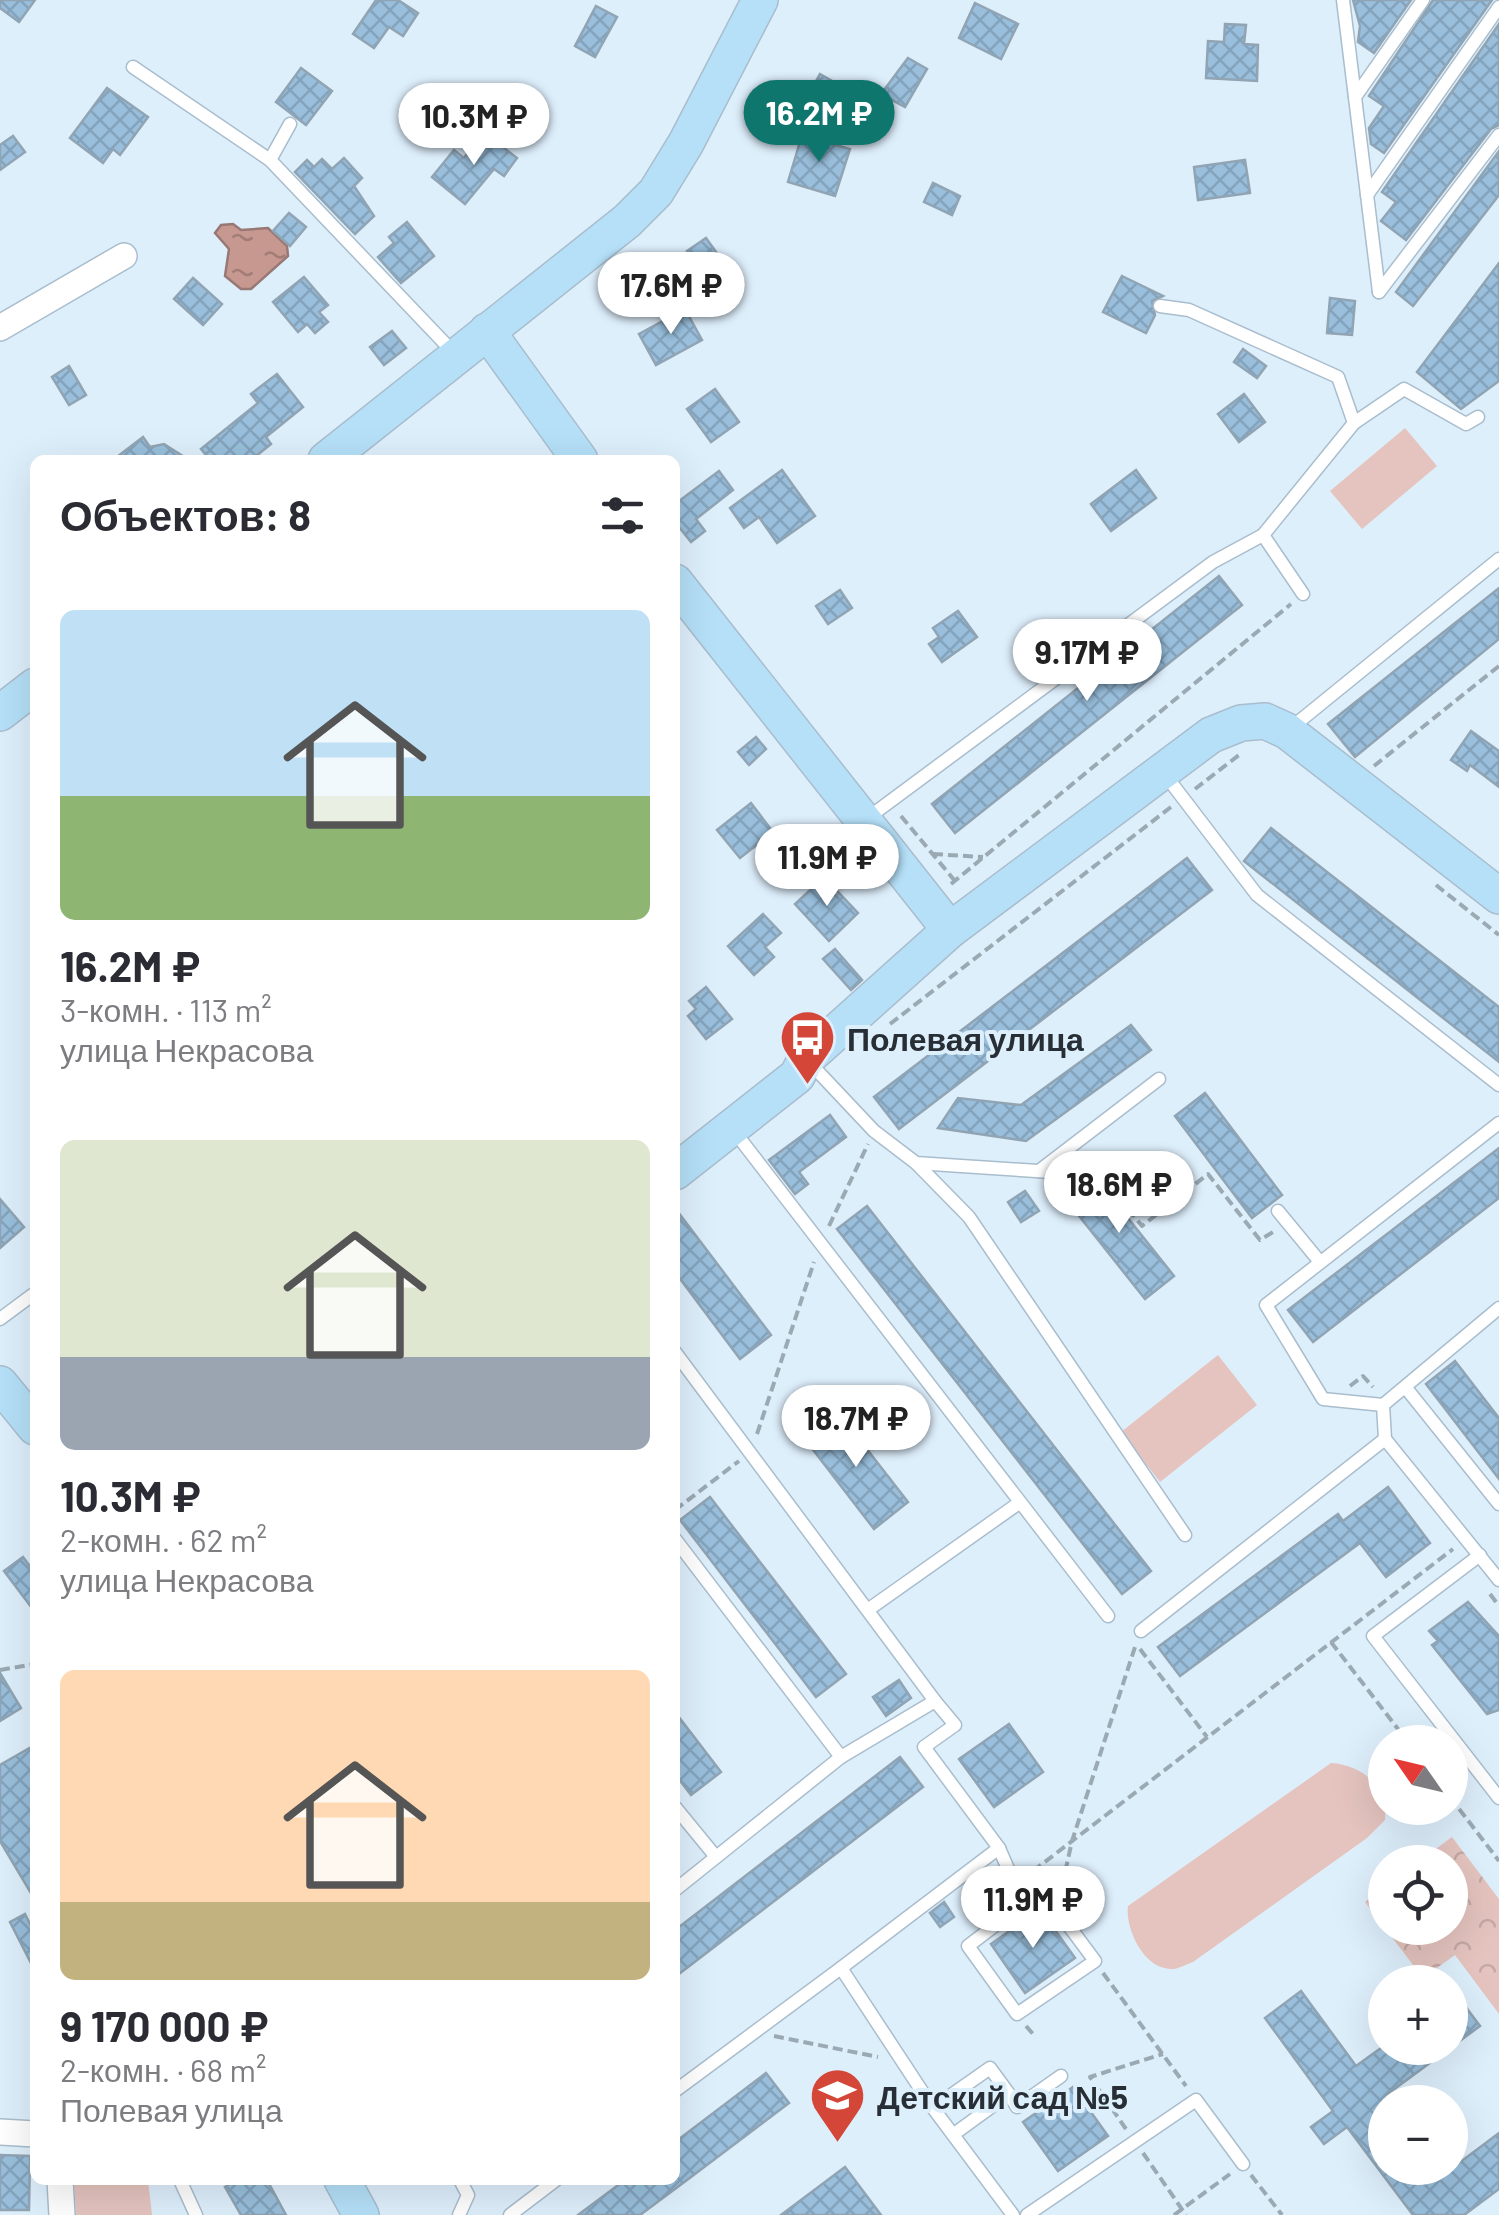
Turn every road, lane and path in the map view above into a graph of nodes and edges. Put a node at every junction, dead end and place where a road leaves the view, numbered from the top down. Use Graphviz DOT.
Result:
graph roads {
  1 [pos="760,0"];
  2 [pos="1343,0"];
  3 [pos="1422,0"];
  4 [pos="1499,7"];
  5 [pos="133,67"];
  6 [pos="1355,97"];
  7 [pos="290,124"];
  8 [pos="1499,135"];
  9 [pos="270,160"];
  10 [pos="1367,195"];
  11 [pos="124,256"];
  12 [pos="1160,306"];
  13 [pos="10,324"];
  14 [pos="488,331"];
  15 [pos="456,354"];
  16 [pos="1478,417"];
  17 [pos="1354,423"];
  18 [pos="332,455"];
  19 [pos="576,455"];
  20 [pos="1263,535"];
  21 [pos="1499,559"];
  22 [pos="680,588"];
  23 [pos="1303,594"];
  24 [pos="1499,666"];
  25 [pos="30,690"];
  26 [pos="0,713"];
  27 [pos="1286,731"];
  28 [pos="1253,744"];
  29 [pos="1162,770"];
  30 [pos="1366,772"];
  31 [pos="1183,798"];
  32 [pos="876,811"];
  33 [pos="933,854"];
  34 [pos="986,857"];
  35 [pos="1499,896"];
  36 [pos="944,905"];
  37 [pos="886,1027"];
  38 [pos="806,1059"];
  39 [pos="1159,1079"];
  40 [pos="1499,1085"];
  41 [pos="1499,1123"];
  42 [pos="732,1128"];
  43 [pos="874,1131"];
  44 [pos="916,1164"];
  45 [pos="680,1168"];
  46 [pos="1039,1171"];
  47 [pos="1082,1174"];
  48 [pos="1278,1211"];
  49 [pos="820,1244"];
  50 [pos="1320,1262"];
  51 [pos="1306,1274"];
  52 [pos="30,1298"];
  53 [pos="1499,1308"];
  54 [pos="0,1319"];
  55 [pos="680,1359"];
  56 [pos="1,1387"];
  57 [pos="1406,1388"];
  58 [pos="1344,1390"];
  59 [pos="1385,1403"];
  60 [pos="30,1421"];
  61 [pos="1384,1439"];
  62 [pos="751,1452"];
  63 [pos="1019,1503"];
  64 [pos="1499,1504"];
  65 [pos="680,1506"];
  66 [pos="1185,1536"];
  67 [pos="680,1546"];
  68 [pos="1454,1548"];
  69 [pos="1480,1555"];
  70 [pos="1499,1580"];
  71 [pos="868,1609"];
  72 [pos="1108,1616"];
  73 [pos="1141,1631"];
  74 [pos="1332,1642"];
  75 [pos="30,1665"];
  76 [pos="0,1670"];
  77 [pos="936,1701"];
  78 [pos="1395,1725"];
  79 [pos="1207,1737"];
  80 [pos="841,1757"];
  81 [pos="1499,1798"];
  82 [pos="680,1813"];
  83 [pos="1468,1821"];
  84 [pos="1072,1840"];
  85 [pos="1000,1848"];
  86 [pos="716,1857"];
  87 [pos="1499,1861"];
  88 [pos="1033,1871"];
  89 [pos="680,1886"];
  90 [pos="1023,1904"];
  91 [pos="1057,1910"];
  92 [pos="1094,1961"];
  93 [pos="841,1968"];
  94 [pos="752,2034"];
  95 [pos="1163,2054"];
  96 [pos="1062,2076"];
  97 [pos="915,2080"];
  98 [pos="680,2087"];
  99 [pos="1009,2094"];
  100 [pos="1196,2100"];
  101 [pos="933,2108"];
  102 [pos="0,2132"];
  103 [pos="30,2134"];
  104 [pos="954,2134"];
  105 [pos="1135,2142"];
  106 [pos="1243,2164"];
  107 [pos="60,2185"];
  108 [pos="182,2185"];
  109 [pos="345,2185"];
  110 [pos="463,2185"];
  111 [pos="549,2185"];
  112 [pos="1184,2212"];
  113 [pos="62,2215"];
  114 [pos="196,2215"];
  115 [pos="361,2215"];
  116 [pos="460,2215"];
  117 [pos="510,2215"];
  118 [pos="1013,2215"];
  119 [pos="1027,2215"];
  120 [pos="1174,2215"];
  121 [pos="1282,2215"];
  1 -- 14 [label="street"];
  2 -- 6 [label="lane"];
  3 -- 6 [label="lane"];
  4 -- 10 [label="lane"];
  5 -- 9 [label="lane"];
  6 -- 10 [label="lane"];
  7 -- 9 [label="lane"];
  8 -- 10 [label="lane"];
  9 -- 15 [label="lane"];
  11 -- 13 [label="street"];
  12 -- 17 [label="lane"];
  14 -- 15 [label="street"];
  14 -- 19 [label="street"];
  15 -- 18 [label="street"];
  16 -- 17 [label="lane"];
  17 -- 20 [label="lane"];
  20 -- 23 [label="lane"];
  20 -- 32 [label="lane"];
  21 -- 27 [label="lane"];
  22 -- 32 [label="street"];
  23 -- 34 [label="path"];
  24 -- 30 [label="path"];
  25 -- 26 [label="street"];
  27 -- 29 [label="street"];
  27 -- 35 [label="street"];
  28 -- 31 [label="path"];
  29 -- 31 [label="lane"];
  29 -- 36 [label="street"];
  31 -- 37 [label="path"];
  31 -- 40 [label="lane"];
  32 -- 33 [label="path"];
  32 -- 36 [label="street"];
  33 -- 34 [label="path"];
  33 -- 36 [label="path"];
  34 -- 36 [label="path"];
  36 -- 38 [label="street"];
  38 -- 42 [label="street"];
  38 -- 43 [label="lane"];
  39 -- 46 [label="lane"];
  41 -- 50 [label="lane"];
  42 -- 45 [label="street"];
  42 -- 49 [label="lane"];
  43 -- 44 [label="lane"];
  43 -- 49 [label="path"];
  44 -- 46 [label="lane"];
  44 -- 66 [label="lane"];
  46 -- 47 [label="lane"];
  47 -- 51 [label="path"];
  48 -- 50 [label="lane"];
  49 -- 62 [label="path"];
  49 -- 63 [label="lane"];
  50 -- 51 [label="lane"];
  51 -- 59 [label="lane"];
  52 -- 54 [label="lane"];
  53 -- 57 [label="lane"];
  55 -- 62 [label="lane"];
  56 -- 60 [label="street"];
  57 -- 59 [label="lane"];
  57 -- 64 [label="lane"];
  58 -- 59 [label="path"];
  59 -- 61 [label="lane"];
  61 -- 69 [label="lane"];
  61 -- 73 [label="lane"];
  62 -- 65 [label="path"];
  62 -- 71 [label="lane"];
  63 -- 71 [label="lane"];
  63 -- 72 [label="lane"];
  67 -- 80 [label="lane"];
  68 -- 74 [label="path"];
  69 -- 70 [label="lane"];
  69 -- 81 [label="lane"];
  71 -- 77 [label="lane"];
  74 -- 78 [label="path"];
  74 -- 79 [label="path"];
  75 -- 76 [label="path"];
  77 -- 80 [label="lane"];
  77 -- 85 [label="lane"];
  79 -- 84 [label="path"];
  79 -- 84 [label="path"];
  80 -- 86 [label="lane"];
  82 -- 86 [label="lane"];
  83 -- 87 [label="path"];
  84 -- 88 [label="path"];
  84 -- 91 [label="path"];
  85 -- 90 [label="lane"];
  85 -- 93 [label="lane"];
  86 -- 89 [label="lane"];
  90 -- 91 [label="lane"];
  90 -- 92 [label="lane"];
  91 -- 92 [label="lane"];
  92 -- 95 [label="path"];
  93 -- 94 [label="lane"];
  93 -- 97 [label="lane"];
  94 -- 97 [label="path"];
  94 -- 98 [label="lane"];
  95 -- 100 [label="path"];
  95 -- 105 [label="path"];
  96 -- 99 [label="lane"];
  97 -- 101 [label="lane"];
  99 -- 101 [label="lane"];
  99 -- 104 [label="lane"];
  100 -- 105 [label="lane"];
  100 -- 106 [label="lane"];
  101 -- 104 [label="lane"];
  102 -- 103 [label="street"];
  104 -- 118 [label="lane"];
  105 -- 112 [label="path"];
  105 -- 119 [label="lane"];
  106 -- 112 [label="path"];
  106 -- 121 [label="path"];
  107 -- 113 [label="street"];
  108 -- 114 [label="lane"];
  109 -- 115 [label="street"];
  110 -- 116 [label="lane"];
  111 -- 117 [label="lane"];
  112 -- 120 [label="path"];
}
